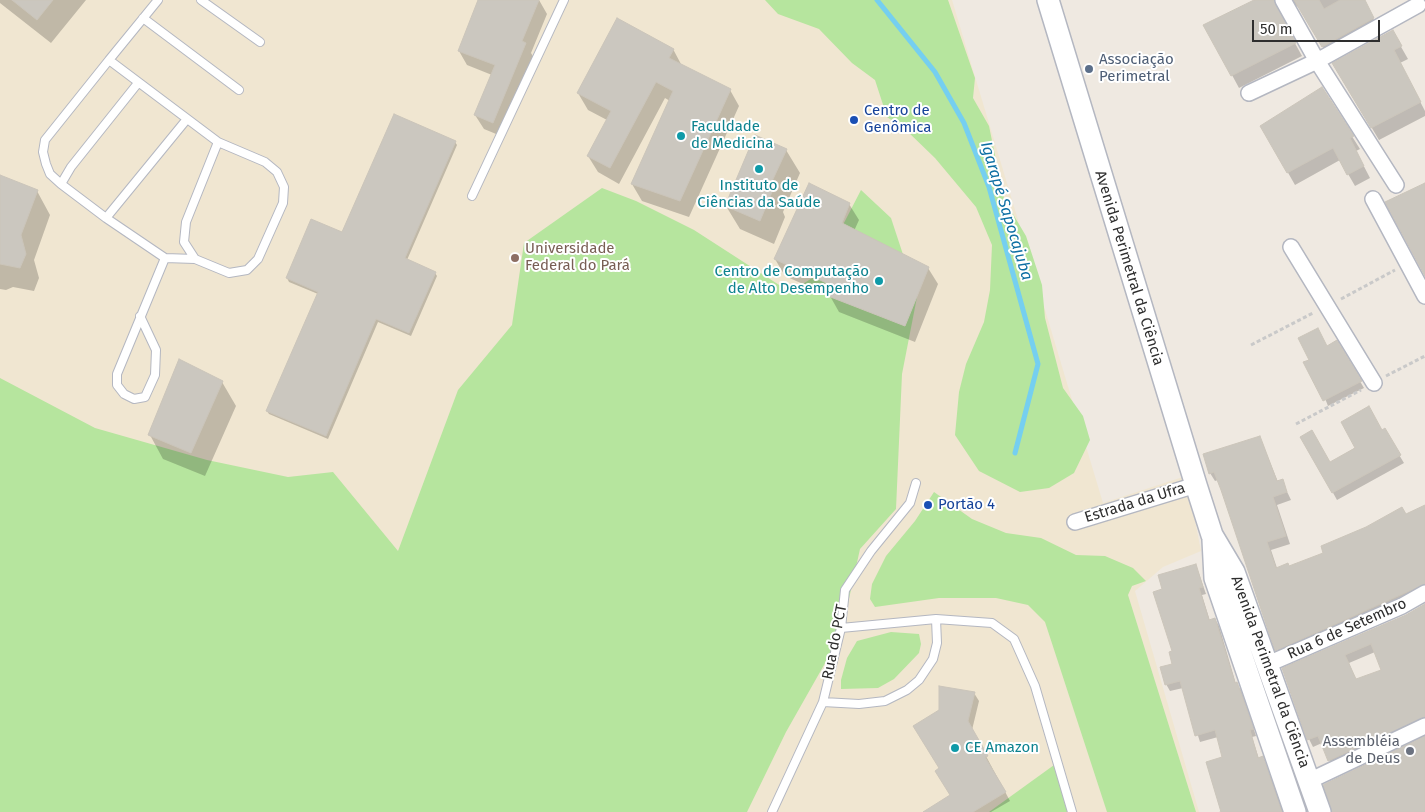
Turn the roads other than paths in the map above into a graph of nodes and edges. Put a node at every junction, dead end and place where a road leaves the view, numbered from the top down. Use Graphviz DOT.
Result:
graph roads {
  1 [pos="158,0"];
  2 [pos="201,0"];
  3 [pos="564,0"];
  4 [pos="1048,0"];
  5 [pos="1283,0"];
  6 [pos="1420,7"];
  7 [pos="143,18"];
  8 [pos="260,42"];
  9 [pos="109,60"];
  10 [pos="1317,61"];
  11 [pos="138,83"];
  12 [pos="240,90"];
  13 [pos="1249,93"];
  14 [pos="187,119"];
  15 [pos="218,142"];
  16 [pos="61,184"];
  17 [pos="1396,185"];
  18 [pos="472,196"];
  19 [pos="1373,199"];
  20 [pos="106,218"];
  21 [pos="1291,247"];
  22 [pos="165,258"];
  23 [pos="195,259"];
  24 [pos="1425,296"];
  25 [pos="140,316"];
  26 [pos="1374,383"];
  27 [pos="916,483"];
  28 [pos="1196,485"];
  29 [pos="1075,522"];
  30 [pos="1212,534"];
  31 [pos="1425,593"];
  32 [pos="936,618"];
  33 [pos="841,628"];
  34 [pos="1268,664"];
  35 [pos="823,702"];
  36 [pos="1425,726"];
  37 [pos="1309,781"];
  38 [pos="772,812"];
  39 [pos="1072,812"];
  40 [pos="1296,812"];
  41 [pos="1320,812"];
  1 -- 7 [label="lane"];
  2 -- 8 [label="lane"];
  3 -- 18 [label="lane"];
  4 -- 28 [label="main road, Avenida Perimetral da Ciência"];
  5 -- 10 [label="street"];
  6 -- 10 [label="street"];
  7 -- 9 [label="lane"];
  7 -- 12 [label="lane"];
  9 -- 11 [label="lane"];
  9 -- 16 [label="lane"];
  10 -- 13 [label="street"];
  10 -- 17 [label="street"];
  11 -- 14 [label="lane"];
  11 -- 16 [label="lane"];
  14 -- 15 [label="lane"];
  14 -- 20 [label="lane"];
  15 -- 23 [label="lane"];
  15 -- 23 [label="lane"];
  16 -- 20 [label="lane"];
  19 -- 24 [label="street"];
  20 -- 22 [label="lane"];
  21 -- 26 [label="street"];
  22 -- 23 [label="lane"];
  22 -- 25 [label="lane"];
  25 -- 25 [label="lane"];
  27 -- 33 [label="lane, Rua do PCT"];
  28 -- 29 [label="street, Estrada da Ufra"];
  28 -- 30 [label="main road, Avenida Perimetral da Ciência"];
  30 -- 34 [label="main road, Avenida Perimetral da Ciência"];
  30 -- 40 [label="main road, Avenida Perimetral da Ciência"];
  31 -- 34 [label="street, Rua 6 de Setembro"];
  32 -- 33 [label="lane"];
  32 -- 35 [label="lane"];
  32 -- 39 [label="lane"];
  33 -- 35 [label="lane, Rua do PCT"];
  34 -- 37 [label="main road, Avenida Perimetral da Ciência"];
  35 -- 38 [label="lane, Rua do PCT"];
  36 -- 37 [label="street"];
  37 -- 41 [label="main road, Avenida Perimetral da Ciência"];
}
